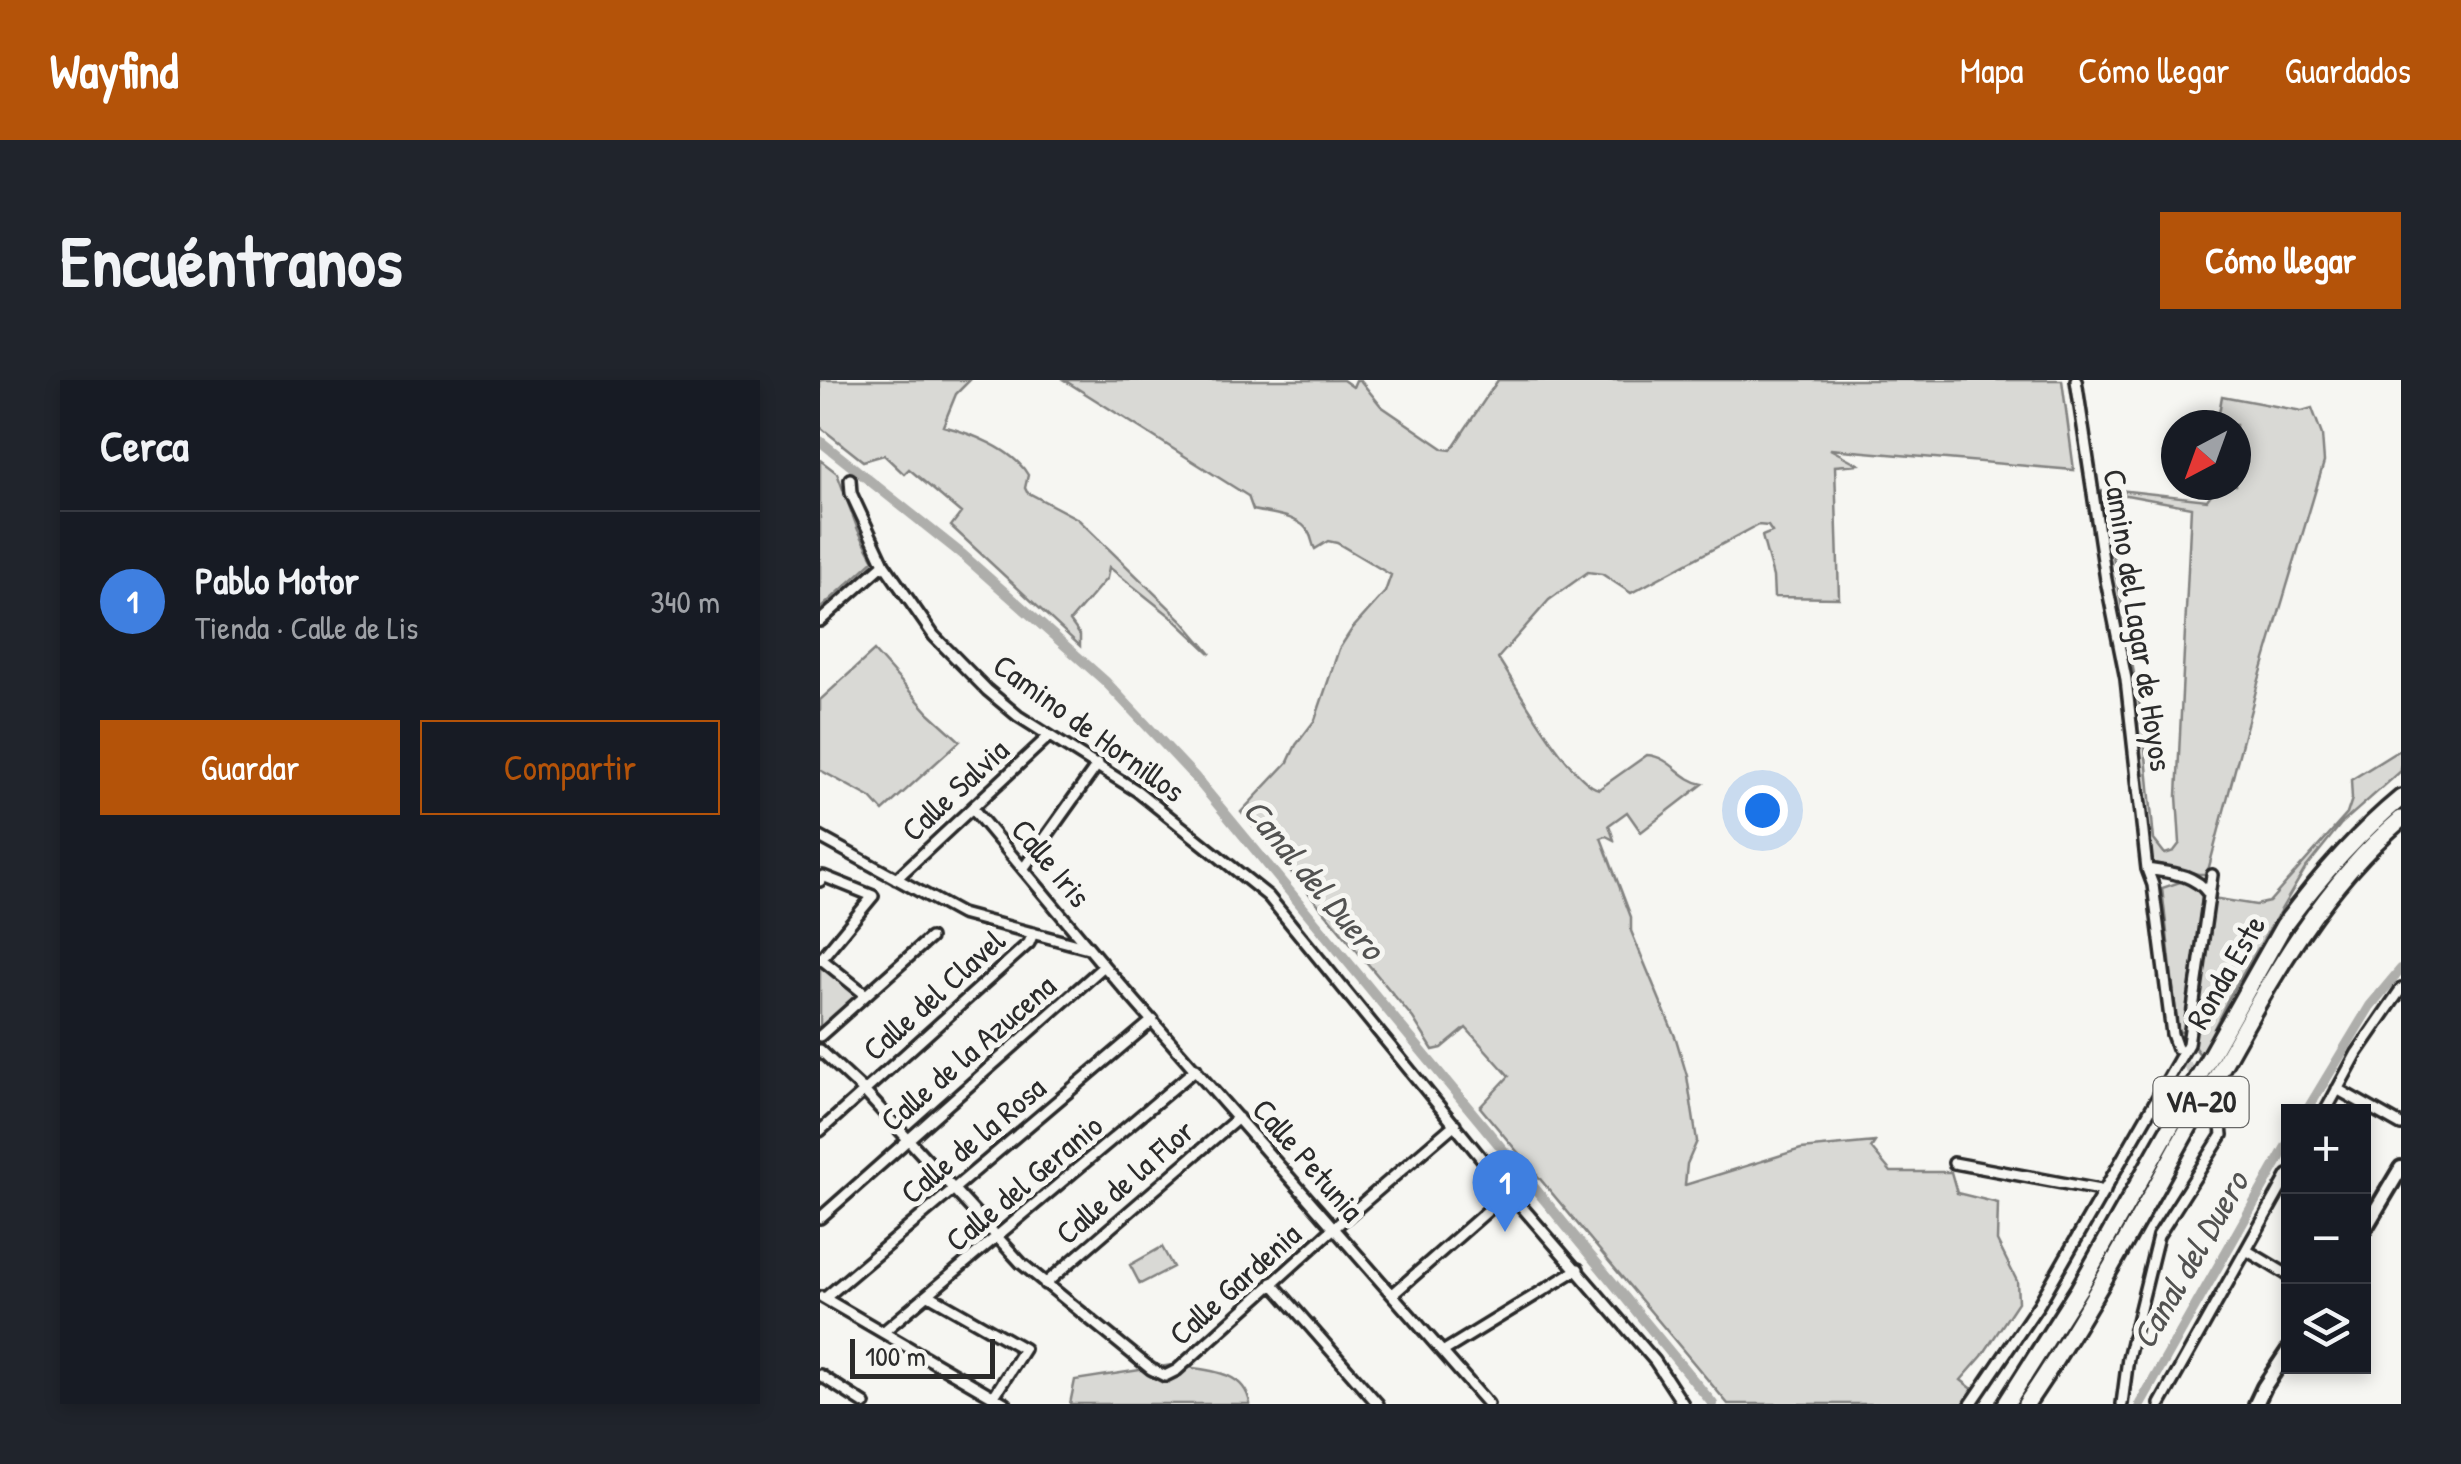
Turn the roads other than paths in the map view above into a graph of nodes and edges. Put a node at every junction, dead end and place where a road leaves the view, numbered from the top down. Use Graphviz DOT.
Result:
graph roads {
  1 [pos="2076,380"];
  2 [pos="850,479"];
  3 [pos="884,564"];
  4 [pos="820,621"];
  5 [pos="1048,737"];
  6 [pos="1098,764"];
  7 [pos="2401,798"];
  8 [pos="973,809"];
  9 [pos="2401,819"];
  10 [pos="820,837"];
  11 [pos="2147,868"];
  12 [pos="1023,869"];
  13 [pos="2212,874"];
  14 [pos="822,879"];
  15 [pos="896,879"];
  16 [pos="2208,893"];
  17 [pos="1033,933"];
  18 [pos="930,938"];
  19 [pos="1090,949"];
  20 [pos="821,958"];
  21 [pos="1104,966"];
  22 [pos="2401,990"];
  23 [pos="866,995"];
  24 [pos="1153,1020"];
  25 [pos="820,1036"];
  26 [pos="2176,1048"];
  27 [pos="820,1050"];
  28 [pos="1196,1070"];
  29 [pos="2337,1089"];
  30 [pos="864,1092"];
  31 [pos="2329,1104"];
  32 [pos="2220,1117"];
  33 [pos="1238,1118"];
  34 [pos="1455,1124"];
  35 [pos="2401,1125"];
  36 [pos="820,1131"];
  37 [pos="908,1139"];
  38 [pos="1954,1163"];
  39 [pos="2401,1168"];
  40 [pos="2281,1188"];
  41 [pos="953,1190"];
  42 [pos="2105,1190"];
  43 [pos="1509,1192"];
  44 [pos="820,1218"];
  45 [pos="2371,1218"];
  46 [pos="1334,1228"];
  47 [pos="998,1239"];
  48 [pos="2246,1250"];
  49 [pos="1578,1269"];
  50 [pos="2281,1272"];
  51 [pos="1272,1283"];
  52 [pos="1045,1284"];
  53 [pos="1393,1294"];
  54 [pos="930,1295"];
  55 [pos="822,1297"];
  56 [pos="883,1332"];
  57 [pos="1444,1351"];
  58 [pos="2281,1361"];
  59 [pos="820,1375"];
  60 [pos="848,1393"];
  61 [pos="994,1396"];
  62 [pos="2255,1403"];
  63 [pos="839,1404"];
  64 [pos="865,1404"];
  65 [pos="1006,1404"];
  66 [pos="1378,1404"];
  67 [pos="1488,1404"];
  68 [pos="1683,1404"];
  69 [pos="1971,1404"];
  70 [pos="2006,1404"];
  71 [pos="2026,1404"];
  72 [pos="2122,1404"];
  73 [pos="2160,1404"];
  1 -- 11 [label="street, Camino del Lagar de Hoyos"];
  2 -- 3 [label="street, Camino de Hornillos"];
  3 -- 4 [label="street"];
  3 -- 5 [label="street, Camino de Hornillos"];
  5 -- 6 [label="street, Camino de Hornillos"];
  5 -- 8 [label="street, Calle Salvia"];
  6 -- 12 [label="street"];
  6 -- 34 [label="street, Camino de Hornillos"];
  7 -- 70 [label="highway, Ronda Este / VA-20"];
  8 -- 12 [label="street, Calle Iris"];
  8 -- 15 [label="street, Calle Salvia"];
  9 -- 71 [label="highway, Ronda Este / VA-20"];
  10 -- 15 [label="street"];
  11 -- 16 [label="street"];
  11 -- 26 [label="street, Camino del Lagar de Hoyos"];
  12 -- 19 [label="street, Calle Iris"];
  13 -- 16 [label="street"];
  14 -- 20 [label="street"];
  15 -- 17 [label="street"];
  16 -- 42 [label="street"];
  17 -- 19 [label="street"];
  17 -- 30 [label="street, Calle del Clavel"];
  18 -- 23 [label="street"];
  19 -- 21 [label="street, Calle Petunia"];
  20 -- 23 [label="street"];
  21 -- 24 [label="street, Calle Petunia"];
  21 -- 37 [label="street, Calle de la Azucena"];
  22 -- 29 [label="street"];
  23 -- 25 [label="street"];
  24 -- 28 [label="street, Calle Petunia"];
  24 -- 41 [label="street, Calle de la Rosa"];
  27 -- 30 [label="street, Calle Gardenia"];
  28 -- 33 [label="street, Calle Petunia"];
  28 -- 47 [label="street, Calle del Geranio"];
  29 -- 31 [label="street"];
  29 -- 35 [label="street"];
  30 -- 36 [label="street, Calle del Clavel"];
  30 -- 37 [label="street, Calle Gardenia"];
  32 -- 72 [label="street"];
  33 -- 46 [label="street, Calle Petunia"];
  33 -- 52 [label="street, Calle de la Flor"];
  34 -- 43 [label="street, Camino de Hornillos"];
  34 -- 46 [label="street, Calle Gardenia"];
  37 -- 41 [label="street, Calle Gardenia"];
  37 -- 44 [label="street, Calle de la Azucena"];
  38 -- 42 [label="street"];
  39 -- 45 [label="street"];
  40 -- 48 [label="street"];
  41 -- 47 [label="street, Calle Gardenia"];
  41 -- 55 [label="street, Calle de la Rosa"];
  42 -- 69 [label="street"];
  43 -- 49 [label="street, Camino de Hornillos"];
  43 -- 53 [label="street"];
  46 -- 51 [label="street, Calle Gardenia"];
  46 -- 53 [label="street, Calle Petunia"];
  47 -- 52 [label="street, Calle Gardenia"];
  47 -- 54 [label="street, Calle del Geranio"];
  48 -- 50 [label="street"];
  48 -- 73 [label="street"];
  49 -- 57 [label="street"];
  49 -- 68 [label="street, Camino de Hornillos"];
  51 -- 52 [label="street, Calle Gardenia"];
  51 -- 66 [label="street"];
  53 -- 57 [label="street, Calle Petunia"];
  54 -- 56 [label="street, Calle del Geranio"];
  54 -- 61 [label="street"];
  55 -- 56 [label="street"];
  56 -- 61 [label="street"];
  57 -- 67 [label="street, Calle Petunia"];
  58 -- 62 [label="street"];
  59 -- 60 [label="street"];
  60 -- 63 [label="street"];
  60 -- 64 [label="street"];
  61 -- 65 [label="street"];
}
